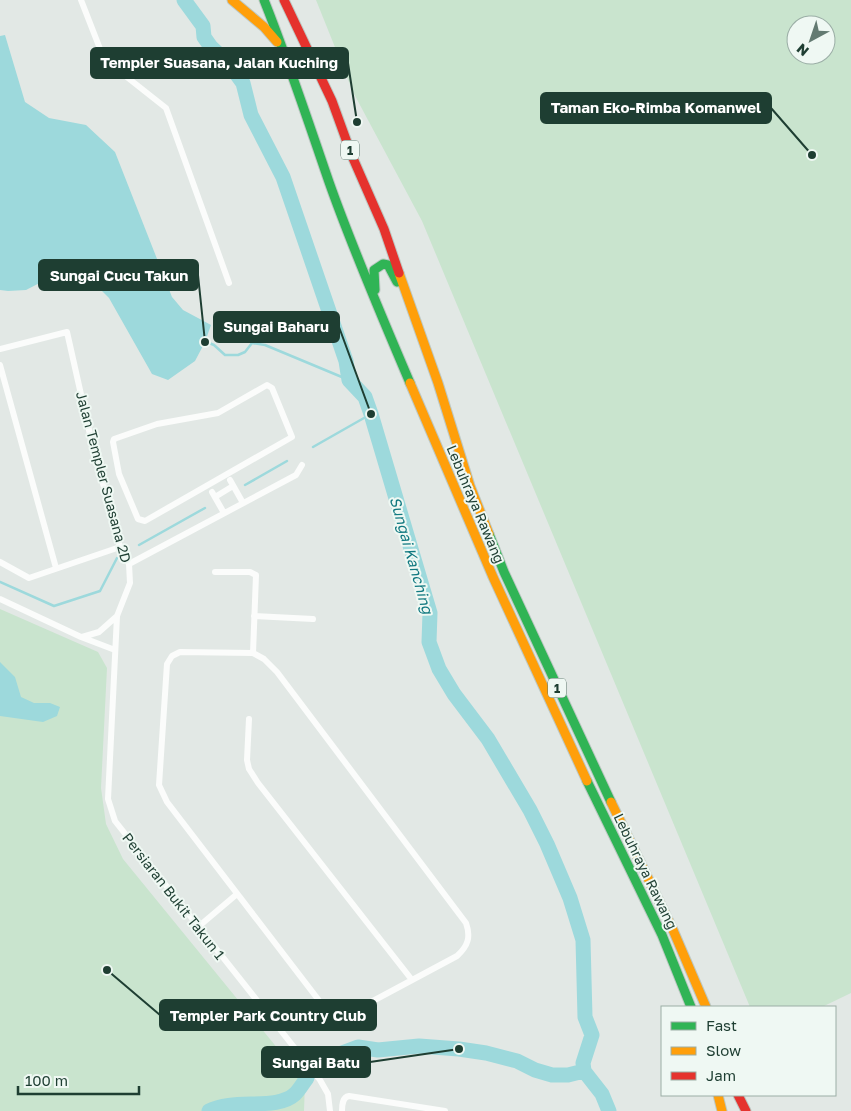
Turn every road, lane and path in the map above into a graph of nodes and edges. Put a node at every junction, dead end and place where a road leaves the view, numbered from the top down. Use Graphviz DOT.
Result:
graph roads {
  1 [pos="81,0"];
  2 [pos="232,0"];
  3 [pos="264,0"];
  4 [pos="284,0"];
  5 [pos="284,50"];
  6 [pos="229,283"];
  7 [pos="411,302"];
  8 [pos="377,305"];
  9 [pos="0,349"];
  10 [pos="0,365"];
  11 [pos="292,437"];
  12 [pos="302,465"];
  13 [pos="243,503"];
  14 [pos="224,513"];
  15 [pos="120,547"];
  16 [pos="0,562"];
  17 [pos="129,564"];
  18 [pos="56,568"];
  19 [pos="216,572"];
  20 [pos="0,600"];
  21 [pos="117,616"];
  22 [pos="254,616"];
  23 [pos="313,619"];
  24 [pos="81,637"];
  25 [pos="115,650"];
  26 [pos="253,653"];
  27 [pos="249,719"];
  28 [pos="237,894"];
  29 [pos="198,927"];
  30 [pos="412,980"];
  31 [pos="691,1006"];
  32 [pos="706,1006"];
  33 [pos="718,1096"];
  34 [pos="738,1096"];
  35 [pos="423,1109"];
  36 [pos="330,1111"];
  37 [pos="342,1111"];
  38 [pos="446,1111"];
  39 [pos="722,1111"];
  40 [pos="744,1111"];
  1 -- 6 [label="street"];
  2 -- 5 [label="main road"];
  3 -- 5 [label="main road, Lebuhraya Rawang / 1"];
  4 -- 7 [label="main road, Lebuhraya Rawang / 1"];
  5 -- 8 [label="main road, Lebuhraya Rawang / 1"];
  7 -- 8 [label="main road"];
  7 -- 32 [label="main road, Lebuhraya Rawang / 1"];
  8 -- 31 [label="main road, Lebuhraya Rawang / 1"];
  9 -- 15 [label="street, Jalan Templer Suasana 2D"];
  10 -- 18 [label="street"];
  11 -- 11 [label="street"];
  12 -- 13 [label="street"];
  13 -- 14 [label="street"];
  13 -- 14 [label="street"];
  14 -- 17 [label="street"];
  15 -- 17 [label="street, Jalan Templer Suasana 2D"];
  15 -- 18 [label="street"];
  16 -- 18 [label="street"];
  17 -- 21 [label="street, Jalan Templer Suasana 2D"];
  19 -- 22 [label="street"];
  20 -- 24 [label="street"];
  21 -- 24 [label="street"];
  21 -- 25 [label="street, Jalan Templer Suasana 2D"];
  22 -- 23 [label="street"];
  22 -- 26 [label="street"];
  24 -- 25 [label="street"];
  25 -- 29 [label="street, Persiaran Bukit Takun 1"];
  26 -- 28 [label="street"];
  26 -- 30 [label="street"];
  27 -- 30 [label="street"];
  28 -- 29 [label="street"];
  28 -- 30 [label="street"];
  29 -- 36 [label="street, Persiaran Bukit Takun 1"];
  33 -- 39 [label="main road"];
  34 -- 40 [label="main road"];
  35 -- 37 [label="street"];
  35 -- 38 [label="street"];
}
